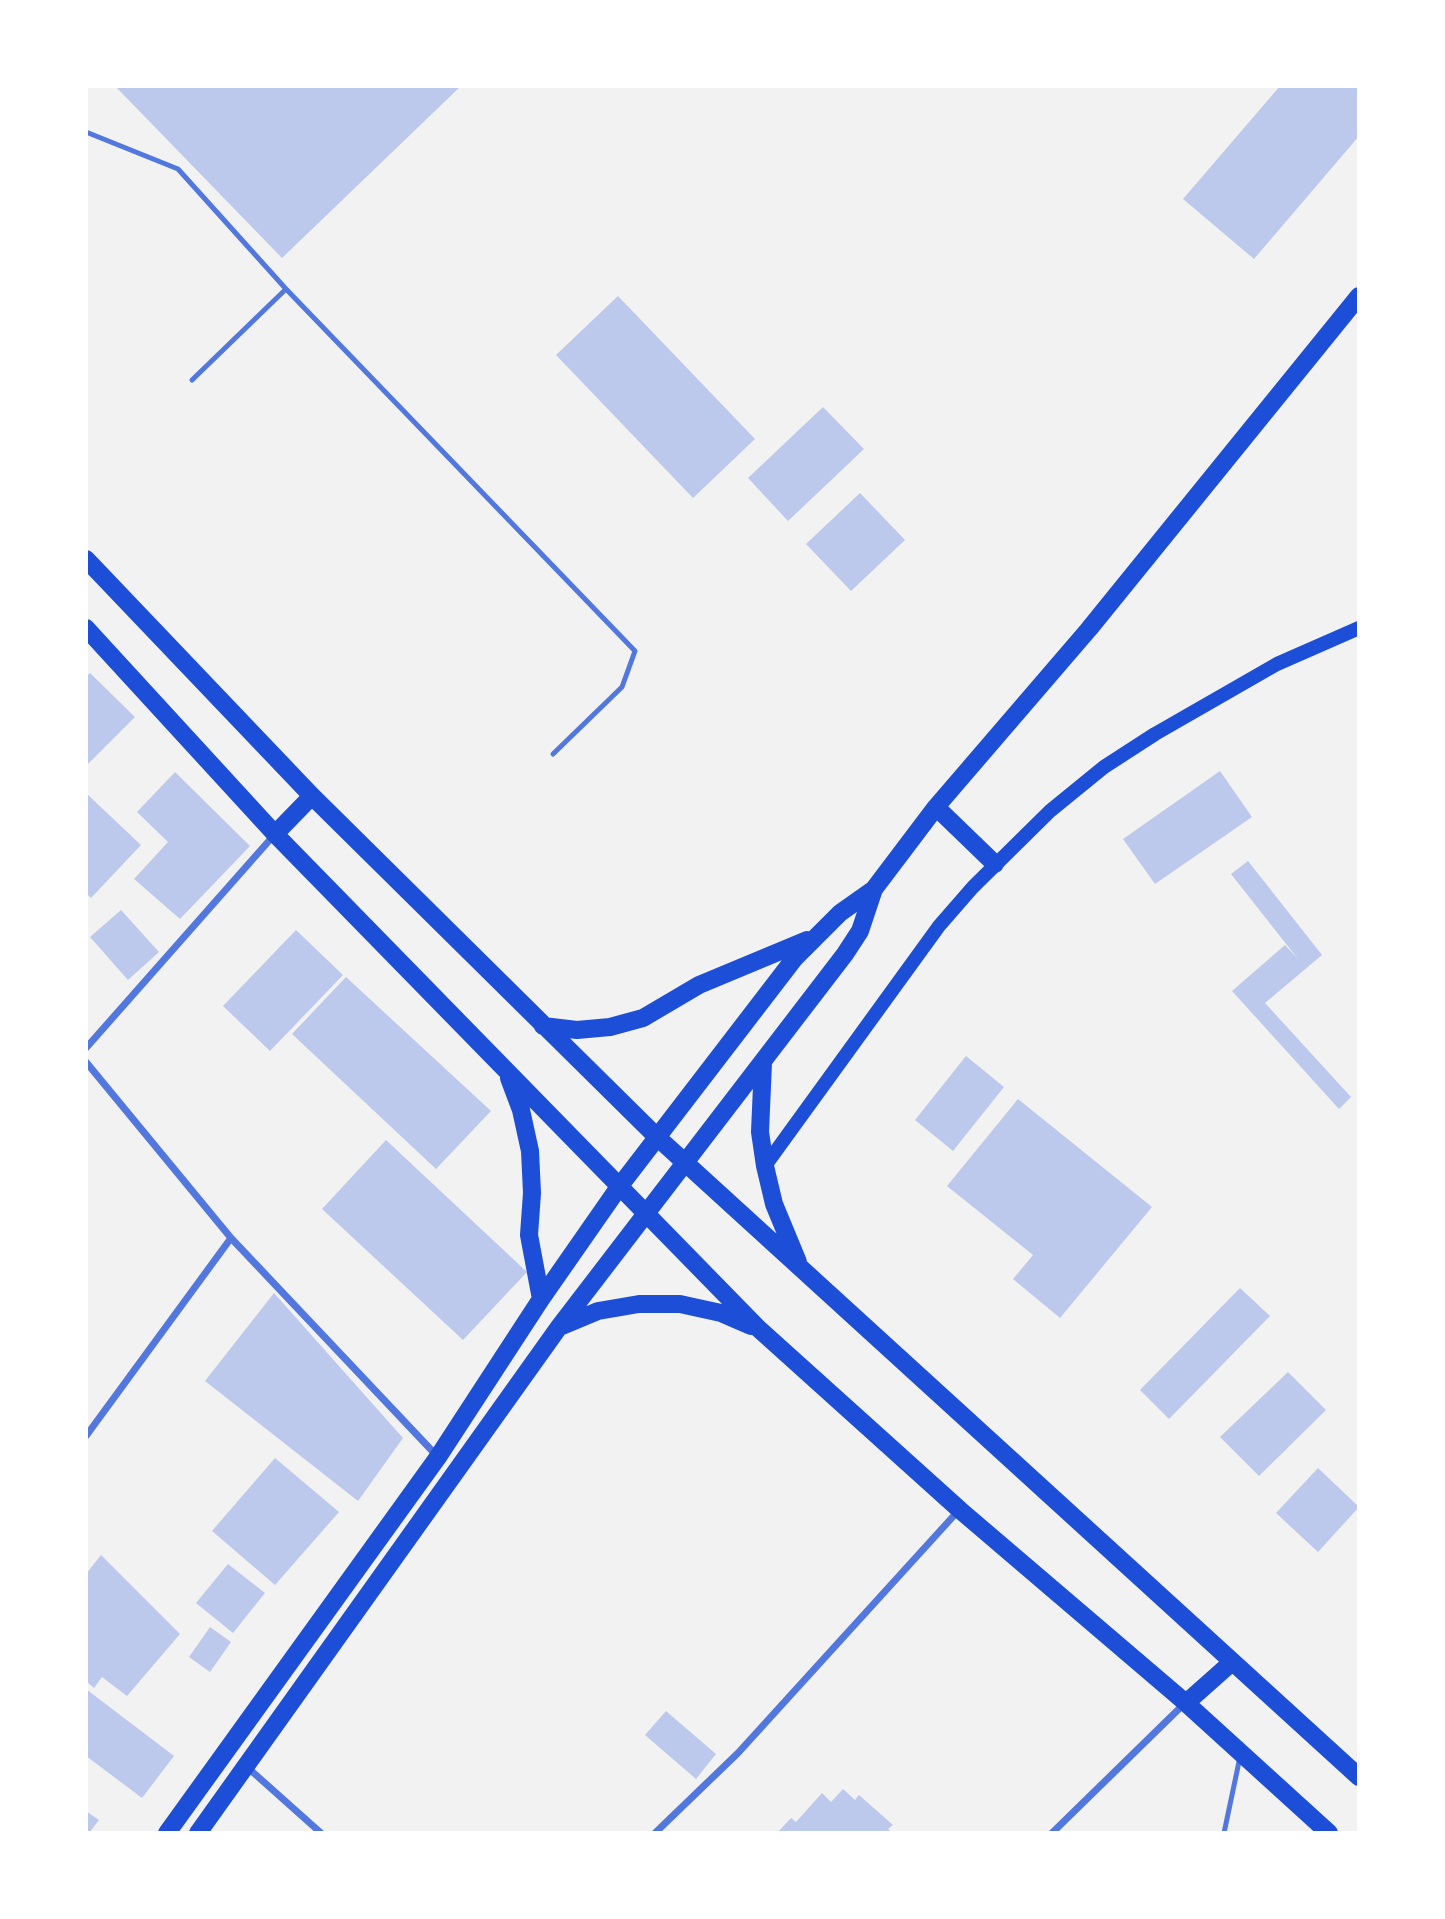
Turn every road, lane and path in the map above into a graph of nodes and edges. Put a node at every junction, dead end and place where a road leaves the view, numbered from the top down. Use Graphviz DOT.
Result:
graph roads {
  1 [pos="86,132"];
  2 [pos="286,289"];
  3 [pos="1359,296"];
  4 [pos="192,380"];
  5 [pos="86,559"];
  6 [pos="86,628"];
  7 [pos="1359,628"];
  8 [pos="552,754"];
  9 [pos="312,796"];
  10 [pos="936,807"];
  11 [pos="275,834"];
  12 [pos="995,864"];
  13 [pos="874,889"];
  14 [pos="813,937"];
  15 [pos="543,1027"];
  16 [pos="86,1048"];
  17 [pos="86,1062"];
  18 [pos="763,1063"];
  19 [pos="506,1071"];
  20 [pos="657,1137"];
  21 [pos="686,1162"];
  22 [pos="765,1166"];
  23 [pos="620,1187"];
  24 [pos="647,1214"];
  25 [pos="230,1238"];
  26 [pos="804,1274"];
  27 [pos="541,1299"];
  28 [pos="559,1327"];
  29 [pos="759,1329"];
  30 [pos="86,1436"];
  31 [pos="438,1457"];
  32 [pos="960,1510"];
  33 [pos="1231,1663"];
  34 [pos="1186,1703"];
  35 [pos="1241,1753"];
  36 [pos="247,1767"];
  37 [pos="1359,1777"];
  38 [pos="167,1833"];
  39 [pos="198,1833"];
  40 [pos="321,1833"];
  41 [pos="655,1833"];
  42 [pos="1052,1833"];
  43 [pos="1224,1833"];
  44 [pos="1329,1833"];
  1 -- 2 [label="lane"];
  2 -- 4 [label="lane"];
  2 -- 8 [label="lane"];
  3 -- 10 [label="main road"];
  5 -- 9 [label="main road"];
  6 -- 11 [label="main road"];
  7 -- 12 [label="main road"];
  9 -- 11 [label="main road"];
  9 -- 15 [label="main road"];
  10 -- 12 [label="main road"];
  10 -- 13 [label="main road"];
  11 -- 16 [label="street"];
  11 -- 19 [label="main road"];
  12 -- 22 [label="main road"];
  13 -- 14 [label="main road"];
  13 -- 18 [label="main road"];
  14 -- 15 [label="main road"];
  14 -- 20 [label="main road"];
  15 -- 20 [label="main road"];
  17 -- 25 [label="street"];
  18 -- 21 [label="main road"];
  18 -- 22 [label="main road"];
  19 -- 23 [label="main road"];
  19 -- 27 [label="main road"];
  20 -- 21 [label="main road"];
  20 -- 23 [label="main road"];
  21 -- 24 [label="main road"];
  21 -- 26 [label="main road"];
  22 -- 26 [label="main road"];
  23 -- 24 [label="main road"];
  23 -- 27 [label="main road"];
  24 -- 28 [label="main road"];
  24 -- 29 [label="main road"];
  25 -- 30 [label="street"];
  25 -- 31 [label="street"];
  26 -- 33 [label="main road"];
  27 -- 31 [label="main road"];
  28 -- 29 [label="main road"];
  28 -- 36 [label="main road"];
  29 -- 32 [label="main road"];
  31 -- 38 [label="main road"];
  32 -- 34 [label="main road"];
  32 -- 41 [label="street"];
  33 -- 34 [label="main road"];
  33 -- 37 [label="main road"];
  34 -- 35 [label="main road"];
  34 -- 42 [label="street"];
  35 -- 43 [label="lane"];
  35 -- 44 [label="main road"];
  36 -- 39 [label="main road"];
  36 -- 40 [label="street"];
}
